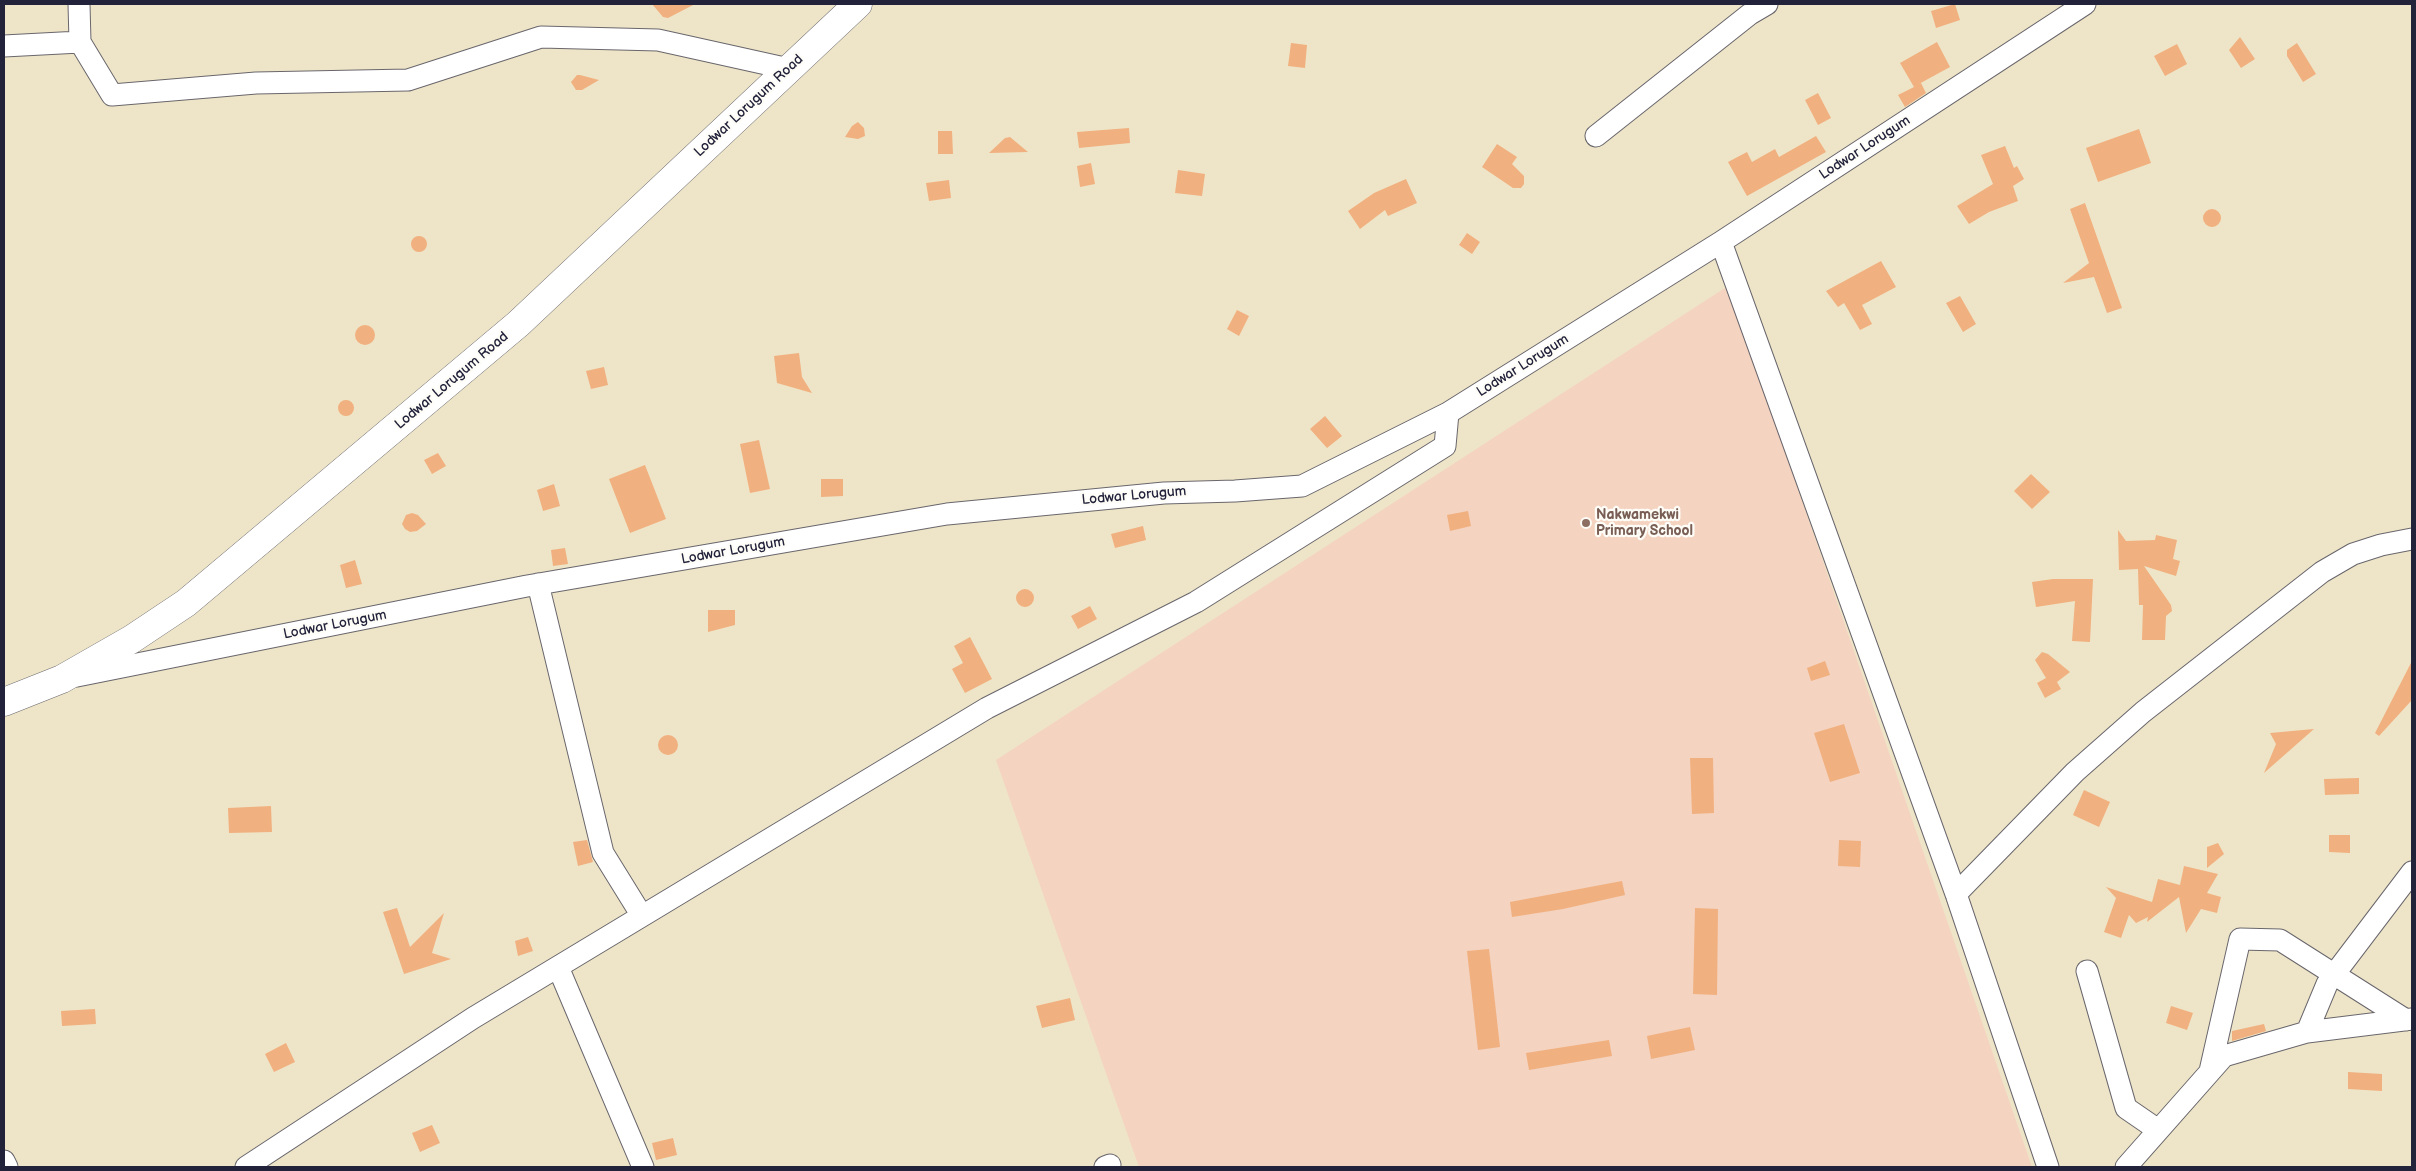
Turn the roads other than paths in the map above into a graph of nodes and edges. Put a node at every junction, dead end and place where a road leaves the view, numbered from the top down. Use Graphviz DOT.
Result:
graph roads {
  1 [pos="79,4"];
  2 [pos="858,4"];
  3 [pos="1767,4"];
  4 [pos="2085,4"];
  5 [pos="80,42"];
  6 [pos="4,46"];
  7 [pos="790,69"];
  8 [pos="1596,136"];
  9 [pos="1722,242"];
  10 [pos="1448,412"];
  11 [pos="2412,539"];
  12 [pos="538,584"];
  13 [pos="62,679"];
  14 [pos="4,702"];
  15 [pos="2412,872"];
  16 [pos="1956,894"];
  17 [pos="642,916"];
  18 [pos="558,967"];
  19 [pos="2087,971"];
  20 [pos="2334,974"];
  21 [pos="2409,1019"];
  22 [pos="2307,1032"];
  23 [pos="2210,1072"];
  24 [pos="2158,1130"];
  25 [pos="4,1161"];
  26 [pos="8,1167"];
  27 [pos="246,1167"];
  28 [pos="642,1167"];
  29 [pos="2048,1167"];
  30 [pos="2126,1167"];
  1 -- 5 [label="street"];
  2 -- 7 [label="main road, Lodwar Lorugum Road"];
  3 -- 8 [label="street"];
  4 -- 9 [label="street, Lodwar Lorugum"];
  5 -- 6 [label="street"];
  5 -- 7 [label="street"];
  7 -- 13 [label="main road, Lodwar Lorugum Road"];
  9 -- 10 [label="street, Lodwar Lorugum"];
  9 -- 16 [label="street"];
  10 -- 12 [label="street, Lodwar Lorugum"];
  10 -- 17 [label="street"];
  11 -- 16 [label="street"];
  12 -- 13 [label="street, Lodwar Lorugum"];
  12 -- 17 [label="street"];
  13 -- 14 [label="main road, Lodwar Lorugum Road"];
  15 -- 20 [label="street"];
  16 -- 29 [label="street"];
  17 -- 18 [label="street"];
  18 -- 27 [label="street"];
  18 -- 28 [label="street"];
  19 -- 24 [label="street"];
  20 -- 21 [label="street"];
  20 -- 22 [label="street"];
  20 -- 23 [label="street"];
  21 -- 22 [label="street"];
  22 -- 23 [label="street"];
  23 -- 24 [label="street"];
  24 -- 30 [label="street"];
  25 -- 26 [label="street"];
}
